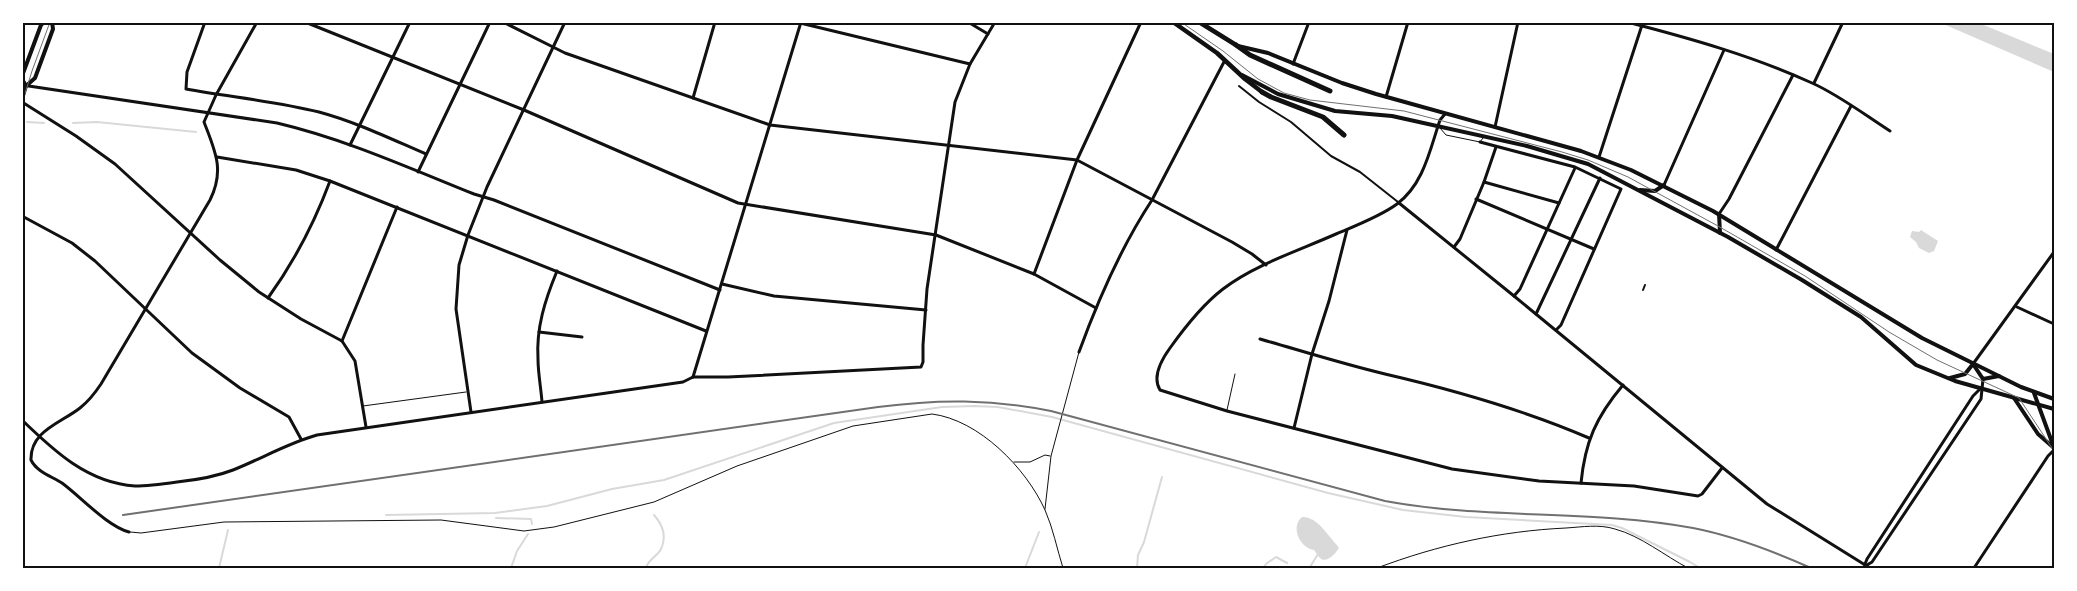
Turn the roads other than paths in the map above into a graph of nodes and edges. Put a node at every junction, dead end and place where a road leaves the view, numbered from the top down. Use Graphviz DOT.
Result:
graph roads {
  1 [pos="44,22"];
  2 [pos="52,22"];
  3 [pos="205,22"];
  4 [pos="257,22"];
  5 [pos="305,22"];
  6 [pos="410,22"];
  7 [pos="490,22"];
  8 [pos="504,22"];
  9 [pos="565,22"];
  10 [pos="715,22"];
  11 [pos="796,22"];
  12 [pos="968,22"];
  13 [pos="994,22"];
  14 [pos="1141,22"];
  15 [pos="1173,22"];
  16 [pos="1199,22"];
  17 [pos="1309,22"];
  18 [pos="1408,22"];
  19 [pos="1518,22"];
  20 [pos="1627,22"];
  21 [pos="1844,22"];
  22 [pos="800,23"];
  23 [pos="1642,24"];
  24 [pos="988,34"];
  25 [pos="1236,45"];
  26 [pos="554,48"];
  27 [pos="1724,50"];
  28 [pos="392,58"];
  29 [pos="1225,60"];
  30 [pos="970,64"];
  31 [pos="1293,64"];
  32 [pos="1238,72"];
  33 [pos="1792,75"];
  34 [pos="22,78"];
  35 [pos="1814,83"];
  36 [pos="460,84"];
  37 [pos="24,85"];
  38 [pos="1239,86"];
  39 [pos="1330,91"];
  40 [pos="1262,92"];
  41 [pos="216,95"];
  42 [pos="693,98"];
  43 [pos="1386,98"];
  44 [pos="22,100"];
  45 [pos="1851,106"];
  46 [pos="524,110"];
  47 [pos="207,112"];
  48 [pos="1445,114"];
  49 [pos="770,125"];
  50 [pos="359,126"];
  51 [pos="1438,126"];
  52 [pos="1495,127"];
  53 [pos="1890,131"];
  54 [pos="1344,135"];
  55 [pos="1485,136"];
  56 [pos="1480,142"];
  57 [pos="350,145"];
  58 [pos="948,146"];
  59 [pos="1496,146"];
  60 [pos="426,154"];
  61 [pos="217,157"];
  62 [pos="1599,157"];
  63 [pos="1077,160"];
  64 [pos="1575,167"];
  65 [pos="418,172"];
  66 [pos="1600,178"];
  67 [pos="330,182"];
  68 [pos="1484,182"];
  69 [pos="1664,185"];
  70 [pos="1633,188"];
  71 [pos="483,197"];
  72 [pos="1152,200"];
  73 [pos="1476,200"];
  74 [pos="1399,203"];
  75 [pos="1559,203"];
  76 [pos="745,204"];
  77 [pos="397,207"];
  78 [pos="1719,214"];
  79 [pos="22,216"];
  80 [pos="1347,229"];
  81 [pos="1547,230"];
  82 [pos="190,233"];
  83 [pos="1720,233"];
  84 [pos="468,235"];
  85 [pos="936,235"];
  86 [pos="1570,240"];
  87 [pos="1454,247"];
  88 [pos="1594,249"];
  89 [pos="1776,250"];
  90 [pos="2054,252"];
  91 [pos="1266,266"];
  92 [pos="557,271"];
  93 [pos="1034,274"];
  94 [pos="722,284"];
  95 [pos="1645,285"];
  96 [pos="720,290"];
  97 [pos="1643,290"];
  98 [pos="1514,296"];
  99 [pos="268,298"];
  100 [pos="2016,307"];
  101 [pos="1096,308"];
  102 [pos="145,310"];
  103 [pos="926,310"];
  104 [pos="1536,314"];
  105 [pos="2054,324"];
  106 [pos="1556,330"];
  107 [pos="706,331"];
  108 [pos="539,332"];
  109 [pos="582,337"];
  110 [pos="1260,339"];
  111 [pos="342,341"];
  112 [pos="1079,352"];
  113 [pos="1312,354"];
  114 [pos="1973,364"];
  115 [pos="1236,374"];
  116 [pos="1999,376"];
  117 [pos="693,377"];
  118 [pos="1948,378"];
  119 [pos="1983,378"];
  120 [pos="1623,385"];
  121 [pos="1981,388"];
  122 [pos="468,392"];
  123 [pos="2034,393"];
  124 [pos="2014,398"];
  125 [pos="2054,399"];
  126 [pos="542,402"];
  127 [pos="2037,404"];
  128 [pos="363,406"];
  129 [pos="2054,409"];
  130 [pos="1227,411"];
  131 [pos="471,412"];
  132 [pos="1962,415"];
  133 [pos="1968,418"];
  134 [pos="22,420"];
  135 [pos="366,428"];
  136 [pos="1294,428"];
  137 [pos="38,436"];
  138 [pos="1590,438"];
  139 [pos="300,439"];
  140 [pos="2054,448"];
  141 [pos="1051,456"];
  142 [pos="1013,462"];
  143 [pos="1722,468"];
  144 [pos="1581,483"];
  145 [pos="1044,510"];
  146 [pos="129,532"];
  147 [pos="1865,565"];
  148 [pos="1063,568"];
  149 [pos="1377,568"];
  150 [pos="1688,568"];
  151 [pos="1862,568"];
  152 [pos="1870,568"];
  153 [pos="1974,568"];
  1 -- 34 [label="main road"];
  2 -- 37 [label="main road"];
  3 -- 41 [label="street"];
  4 -- 41 [label="street"];
  5 -- 28 [label="street"];
  6 -- 28 [label="street"];
  7 -- 36 [label="street"];
  8 -- 26 [label="street"];
  9 -- 26 [label="street"];
  10 -- 42 [label="street"];
  11 -- 22 [label="street"];
  12 -- 24 [label="street"];
  13 -- 24 [label="street"];
  14 -- 63 [label="street"];
  15 -- 29 [label="main road"];
  16 -- 25 [label="main road"];
  17 -- 31 [label="street"];
  18 -- 43 [label="street"];
  19 -- 52 [label="street"];
  20 -- 23 [label="street"];
  21 -- 35 [label="street"];
  22 -- 30 [label="street"];
  22 -- 49 [label="street"];
  23 -- 27 [label="street"];
  23 -- 62 [label="street"];
  24 -- 30 [label="street"];
  25 -- 31 [label="main road"];
  25 -- 39 [label="highway"];
  26 -- 42 [label="street"];
  26 -- 46 [label="street"];
  27 -- 33 [label="street"];
  27 -- 69 [label="street"];
  28 -- 36 [label="street"];
  28 -- 50 [label="street"];
  29 -- 32 [label="main road"];
  29 -- 72 [label="street"];
  30 -- 58 [label="street"];
  31 -- 43 [label="main road"];
  32 -- 40 [label="main road"];
  32 -- 51 [label="main road"];
  33 -- 35 [label="street"];
  33 -- 78 [label="street"];
  34 -- 37 [label="main road"];
  35 -- 45 [label="street"];
  36 -- 46 [label="street"];
  36 -- 60 [label="street"];
  37 -- 44 [label="main road"];
  37 -- 47 [label="street"];
  38 -- 74 [label="street"];
  40 -- 54 [label="highway"];
  41 -- 47 [label="street"];
  41 -- 50 [label="street"];
  42 -- 49 [label="street"];
  43 -- 48 [label="main road"];
  44 -- 82 [label="street"];
  45 -- 53 [label="street"];
  45 -- 89 [label="street"];
  46 -- 71 [label="street"];
  46 -- 76 [label="street"];
  47 -- 57 [label="street"];
  47 -- 61 [label="street"];
  48 -- 51 [label="street"];
  48 -- 52 [label="main road"];
  49 -- 58 [label="street"];
  49 -- 76 [label="street"];
  50 -- 57 [label="street"];
  50 -- 60 [label="street"];
  51 -- 55 [label="main road"];
  51 -- 56 [label="lane"];
  51 -- 74 [label="street"];
  52 -- 62 [label="main road"];
  55 -- 56 [label="lane"];
  55 -- 70 [label="main road"];
  56 -- 59 [label="street"];
  57 -- 65 [label="street"];
  58 -- 63 [label="street"];
  58 -- 85 [label="street"];
  59 -- 64 [label="street"];
  59 -- 68 [label="street"];
  60 -- 65 [label="street"];
  61 -- 67 [label="street"];
  61 -- 82 [label="street"];
  62 -- 69 [label="main road"];
  63 -- 72 [label="street"];
  63 -- 93 [label="street"];
  64 -- 66 [label="street"];
  64 -- 75 [label="street"];
  65 -- 71 [label="street"];
  66 -- 86 [label="street"];
  66 -- 88 [label="street"];
  67 -- 77 [label="street"];
  67 -- 99 [label="street"];
  68 -- 73 [label="street"];
  68 -- 75 [label="street"];
  69 -- 70 [label="main road"];
  69 -- 78 [label="main road"];
  70 -- 83 [label="main road"];
  71 -- 84 [label="street"];
  71 -- 96 [label="street"];
  72 -- 91 [label="street"];
  72 -- 101 [label="street"];
  73 -- 81 [label="street"];
  73 -- 87 [label="street"];
  74 -- 80 [label="street"];
  74 -- 87 [label="street"];
  75 -- 81 [label="street"];
  76 -- 85 [label="street"];
  76 -- 94 [label="street"];
  77 -- 84 [label="street"];
  77 -- 111 [label="street"];
  78 -- 83 [label="main road"];
  78 -- 89 [label="main road"];
  79 -- 102 [label="street"];
  80 -- 91 [label="street"];
  80 -- 113 [label="street"];
  81 -- 86 [label="street"];
  81 -- 98 [label="street"];
  82 -- 99 [label="street"];
  82 -- 102 [label="street"];
  83 -- 118 [label="main road"];
  84 -- 92 [label="street"];
  84 -- 122 [label="street"];
  85 -- 93 [label="street"];
  85 -- 103 [label="street"];
  86 -- 88 [label="street"];
  86 -- 104 [label="street"];
  87 -- 98 [label="street"];
  88 -- 106 [label="street"];
  89 -- 114 [label="main road"];
  90 -- 100 [label="street"];
  91 -- 130 [label="street"];
  92 -- 107 [label="street"];
  92 -- 108 [label="street"];
  93 -- 101 [label="street"];
  94 -- 96 [label="street"];
  94 -- 103 [label="street"];
  95 -- 97 [label="street"];
  96 -- 107 [label="street"];
  98 -- 104 [label="street"];
  99 -- 111 [label="street"];
  100 -- 105 [label="street"];
  100 -- 114 [label="street"];
  101 -- 112 [label="street"];
  102 -- 137 [label="street"];
  102 -- 139 [label="street"];
  103 -- 117 [label="street"];
  104 -- 106 [label="street"];
  106 -- 120 [label="street"];
  107 -- 117 [label="street"];
  108 -- 109 [label="street"];
  108 -- 126 [label="street"];
  110 -- 113 [label="street"];
  111 -- 128 [label="street"];
  112 -- 141 [label="lane"];
  113 -- 136 [label="street"];
  113 -- 138 [label="street"];
  114 -- 116 [label="main road"];
  114 -- 118 [label="main road"];
  114 -- 119 [label="main road"];
  115 -- 130 [label="lane"];
  116 -- 119 [label="main road"];
  116 -- 123 [label="main road"];
  117 -- 126 [label="street"];
  118 -- 121 [label="main road"];
  119 -- 121 [label="street"];
  120 -- 138 [label="street"];
  120 -- 143 [label="street"];
  121 -- 124 [label="main road"];
  121 -- 132 [label="street"];
  121 -- 133 [label="street"];
  122 -- 128 [label="lane"];
  122 -- 131 [label="street"];
  123 -- 125 [label="main road"];
  123 -- 127 [label="main road"];
  124 -- 127 [label="main road"];
  124 -- 140 [label="main road"];
  126 -- 131 [label="street"];
  127 -- 129 [label="main road"];
  127 -- 140 [label="main road"];
  128 -- 135 [label="street"];
  130 -- 136 [label="street"];
  131 -- 135 [label="street"];
  132 -- 133 [label="street"];
  132 -- 147 [label="street"];
  133 -- 147 [label="street"];
  134 -- 137 [label="street"];
  135 -- 139 [label="street"];
  136 -- 144 [label="street"];
  137 -- 139 [label="street"];
  137 -- 146 [label="street"];
  138 -- 144 [label="street"];
  140 -- 153 [label="street"];
  141 -- 142 [label="lane"];
  141 -- 145 [label="lane"];
  142 -- 145 [label="lane"];
  142 -- 146 [label="lane"];
  143 -- 144 [label="street"];
  143 -- 147 [label="street"];
  145 -- 148 [label="lane"];
  147 -- 151 [label="street"];
  147 -- 152 [label="street"];
  149 -- 150 [label="lane"];
}
